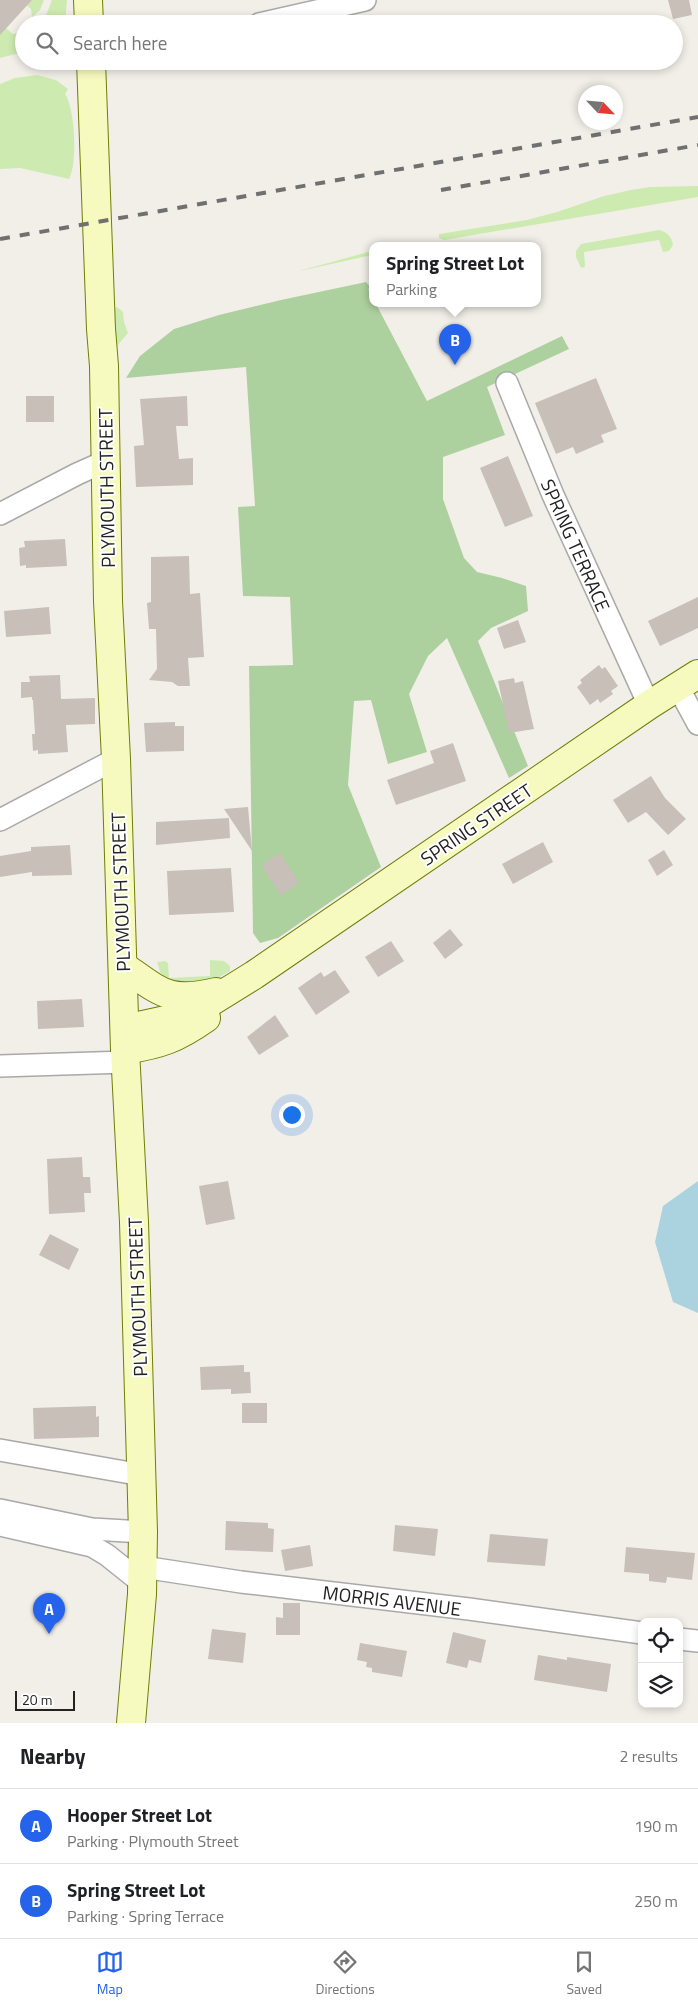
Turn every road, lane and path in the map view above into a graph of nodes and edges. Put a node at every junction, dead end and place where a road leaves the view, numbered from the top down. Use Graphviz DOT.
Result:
graph roads {
  1 [pos="88,0"];
  2 [pos="365,0"];
  3 [pos="89,15"];
  4 [pos="299,15"];
  5 [pos="93,70"];
  6 [pos="507,383"];
  7 [pos="104,462"];
  8 [pos="0,514"];
  9 [pos="688,681"];
  10 [pos="649,705"];
  11 [pos="698,724"];
  12 [pos="116,759"];
  13 [pos="0,820"];
  14 [pos="123,966"];
  15 [pos="244,981"];
  16 [pos="125,1047"];
  17 [pos="0,1066"];
  18 [pos="0,1450"];
  19 [pos="142,1475"];
  20 [pos="0,1510"];
  21 [pos="0,1525"];
  22 [pos="143,1532"];
  23 [pos="142,1575"];
  24 [pos="638,1633"];
  25 [pos="683,1639"];
  26 [pos="698,1641"];
  27 [pos="131,1723"];
  1 -- 3 [label="main road"];
  2 -- 4 [label="street"];
  5 -- 7 [label="main road, PLYMOUTH STREET"];
  6 -- 10 [label="street, SPRING TERRACE"];
  7 -- 8 [label="street"];
  7 -- 12 [label="main road, PLYMOUTH STREET"];
  9 -- 10 [label="main road, SPRING STREET"];
  9 -- 11 [label="street"];
  10 -- 15 [label="main road, SPRING STREET"];
  12 -- 13 [label="street"];
  12 -- 14 [label="main road, PLYMOUTH STREET"];
  14 -- 15 [label="main road"];
  14 -- 16 [label="main road, PLYMOUTH STREET"];
  15 -- 16 [label="main road, SPRING STREET"];
  16 -- 17 [label="street"];
  16 -- 19 [label="main road, PLYMOUTH STREET"];
  18 -- 19 [label="street"];
  19 -- 22 [label="main road, PLYMOUTH STREET"];
  20 -- 22 [label="street"];
  21 -- 23 [label="street"];
  22 -- 23 [label="main road, PLYMOUTH STREET"];
  23 -- 24 [label="street, MORRIS AVENUE"];
  23 -- 27 [label="main road, PLYMOUTH STREET"];
  25 -- 26 [label="street"];
}
